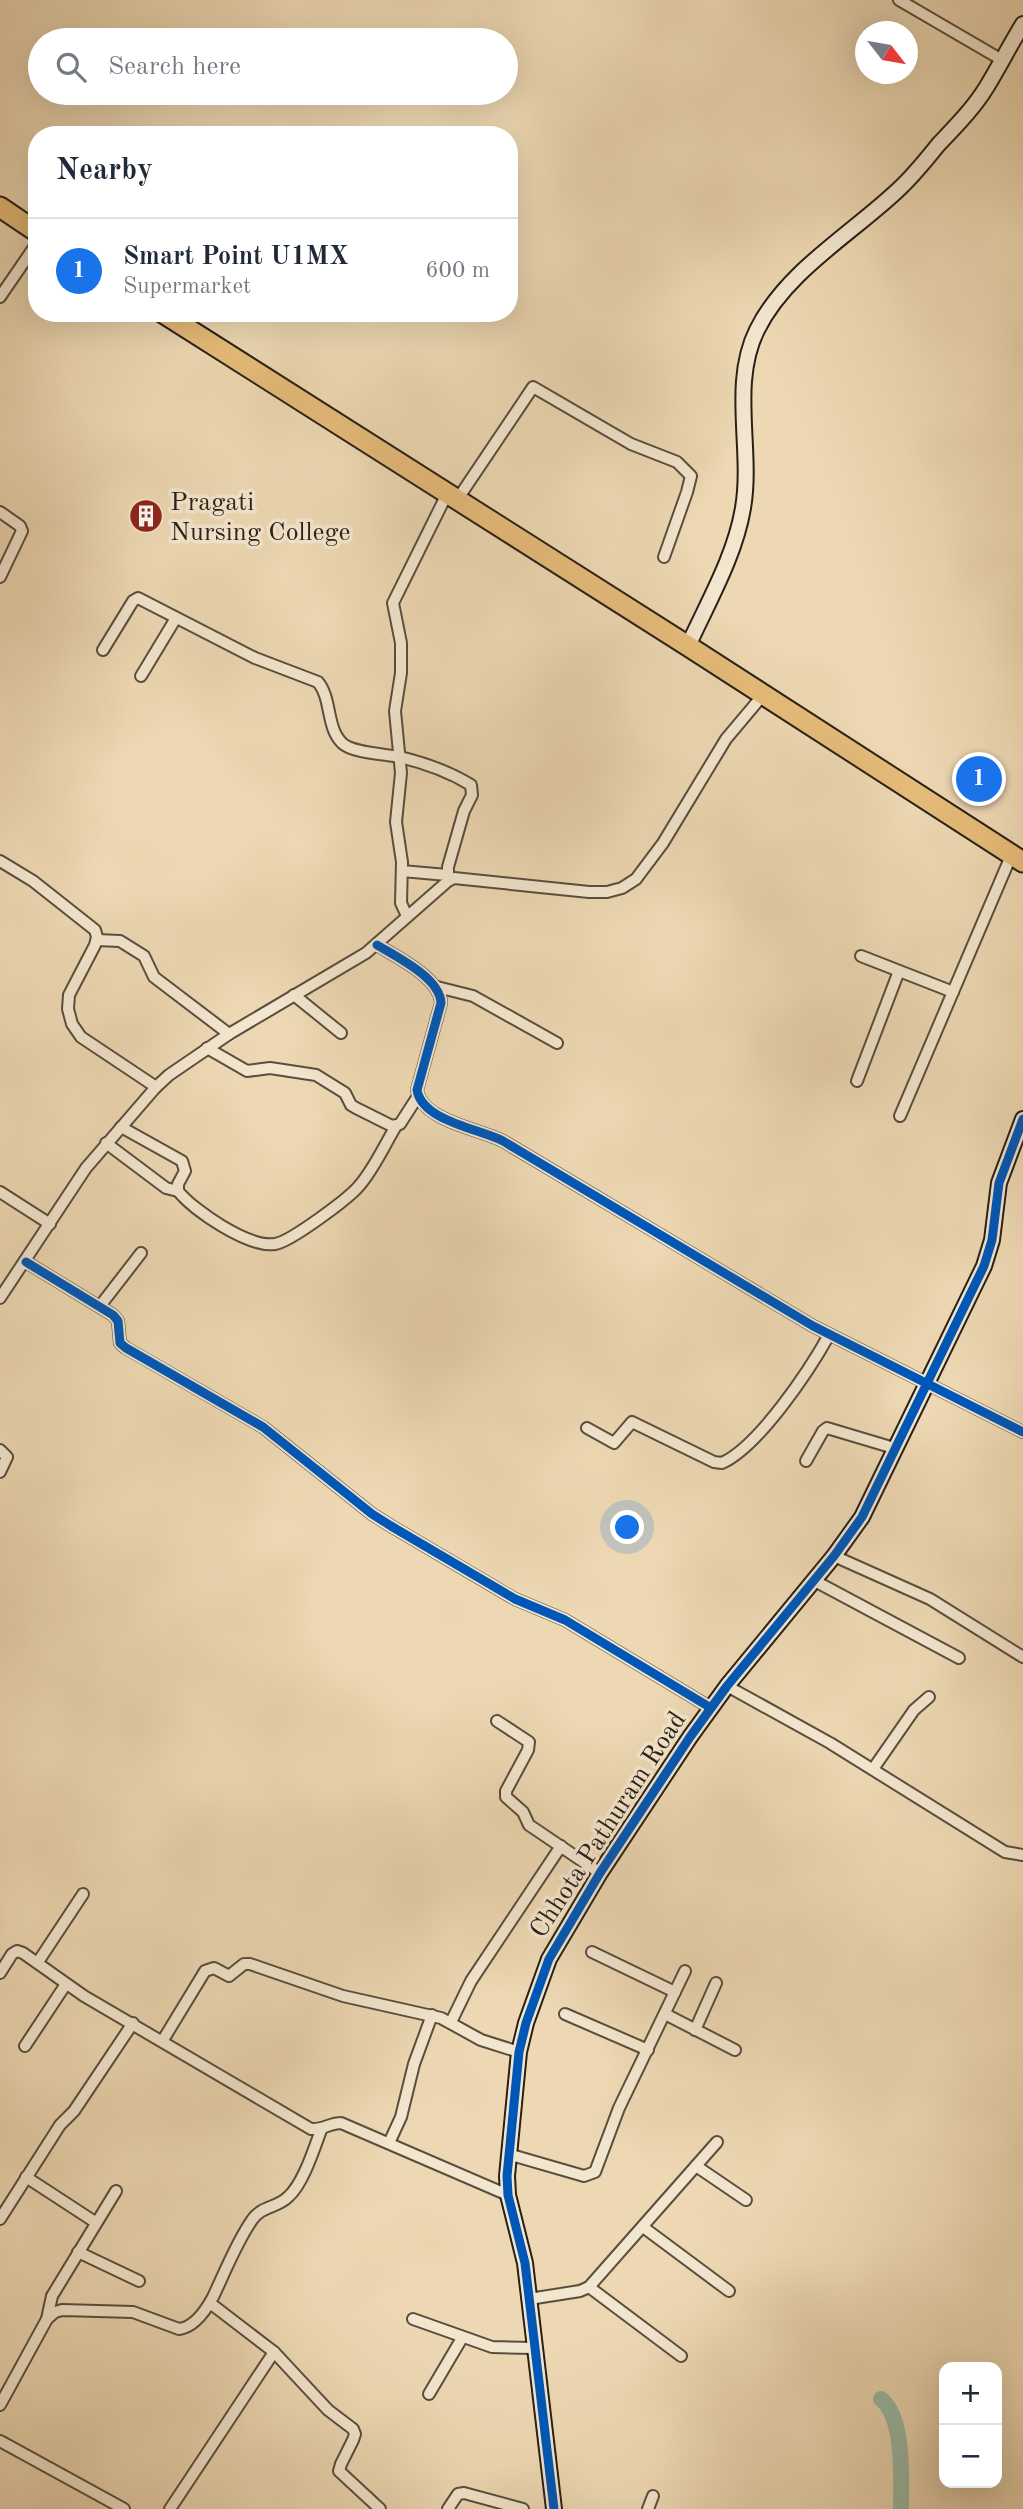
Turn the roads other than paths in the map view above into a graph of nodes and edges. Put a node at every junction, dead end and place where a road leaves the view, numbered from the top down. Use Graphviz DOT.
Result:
graph roads {
  1 [pos="899,0"];
  2 [pos="1023,24"];
  3 [pos="1002,60"];
  4 [pos="0,207"];
  5 [pos="28,226"];
  6 [pos="28,256"];
  7 [pos="0,297"];
  8 [pos="177,322"];
  9 [pos="452,497"];
  10 [pos="0,512"];
  11 [pos="664,557"];
  12 [pos="0,577"];
  13 [pos="176,618"];
  14 [pos="688,646"];
  15 [pos="103,650"];
  16 [pos="141,676"];
  17 [pos="764,695"];
  18 [pos="400,757"];
  19 [pos="1017,859"];
  20 [pos="0,861"];
  21 [pos="402,871"];
  22 [pos="447,878"];
  23 [pos="407,916"];
  24 [pos="97,940"];
  25 [pos="377,944"];
  26 [pos="861,956"];
  27 [pos="899,971"];
  28 [pos="437,987"];
  29 [pos="953,992"];
  30 [pos="294,995"];
  31 [pos="341,1033"];
  32 [pos="229,1034"];
  33 [pos="557,1042"];
  34 [pos="207,1048"];
  35 [pos="856,1081"];
  36 [pos="156,1087"];
  37 [pos="418,1096"];
  38 [pos="900,1116"];
  39 [pos="1023,1119"];
  40 [pos="396,1126"];
  41 [pos="121,1127"];
  42 [pos="106,1143"];
  43 [pos="178,1191"];
  44 [pos="0,1192"];
  45 [pos="50,1224"];
  46 [pos="141,1252"];
  47 [pos="26,1262"];
  48 [pos="0,1298"];
  49 [pos="100,1306"];
  50 [pos="829,1335"];
  51 [pos="926,1383"];
  52 [pos="587,1428"];
  53 [pos="1023,1432"];
  54 [pos="894,1448"];
  55 [pos="0,1450"];
  56 [pos="806,1461"];
  57 [pos="0,1472"];
  58 [pos="834,1556"];
  59 [pos="813,1580"];
  60 [pos="1023,1657"];
  61 [pos="959,1658"];
  62 [pos="727,1686"];
  63 [pos="929,1697"];
  64 [pos="711,1708"];
  65 [pos="497,1721"];
  66 [pos="873,1769"];
  67 [pos="561,1846"];
  68 [pos="1023,1855"];
  69 [pos="600,1873"];
  70 [pos="83,1894"];
  71 [pos="592,1952"];
  72 [pos="37,1962"];
  73 [pos="685,1971"];
  74 [pos="0,1973"];
  75 [pos="716,1983"];
  76 [pos="66,1984"];
  77 [pos="675,1992"];
  78 [pos="565,2014"];
  79 [pos="664,2014"];
  80 [pos="432,2015"];
  81 [pos="451,2022"];
  82 [pos="133,2023"];
  83 [pos="695,2030"];
  84 [pos="163,2040"];
  85 [pos="25,2046"];
  86 [pos="735,2049"];
  87 [pos="648,2050"];
  88 [pos="519,2052"];
  89 [pos="321,2130"];
  90 [pos="717,2142"];
  91 [pos="389,2143"];
  92 [pos="508,2154"];
  93 [pos="696,2166"];
  94 [pos="26,2177"];
  95 [pos="116,2192"];
  96 [pos="508,2196"];
  97 [pos="746,2200"];
  98 [pos="0,2219"];
  99 [pos="95,2222"];
  100 [pos="643,2227"];
  101 [pos="78,2252"];
  102 [pos="139,2281"];
  103 [pos="589,2287"];
  104 [pos="729,2291"];
  105 [pos="529,2299"];
  106 [pos="209,2303"];
  107 [pos="47,2319"];
  108 [pos="413,2319"];
  109 [pos="462,2338"];
  110 [pos="534,2348"];
  111 [pos="274,2352"];
  112 [pos="681,2356"];
  113 [pos="429,2393"];
  114 [pos="0,2405"];
  115 [pos="0,2441"];
  116 [pos="653,2496"];
  117 [pos="124,2509"];
  118 [pos="170,2509"];
  119 [pos="380,2509"];
  120 [pos="448,2509"];
  121 [pos="523,2509"];
  122 [pos="554,2509"];
  123 [pos="648,2509"];
  1 -- 3 [label="street"];
  2 -- 3 [label="street"];
  3 -- 14 [label="street"];
  4 -- 5 [label="highway"];
  6 -- 7 [label="street"];
  8 -- 9 [label="highway"];
  9 -- 11 [label="street"];
  9 -- 14 [label="highway"];
  9 -- 18 [label="street"];
  10 -- 12 [label="street"];
  13 -- 15 [label="street"];
  13 -- 16 [label="street"];
  13 -- 18 [label="street"];
  14 -- 17 [label="highway"];
  17 -- 19 [label="highway"];
  17 -- 22 [label="street"];
  18 -- 21 [label="street"];
  18 -- 22 [label="street"];
  19 -- 29 [label="street"];
  20 -- 24 [label="street"];
  21 -- 22 [label="street"];
  21 -- 23 [label="street"];
  22 -- 23 [label="street"];
  23 -- 25 [label="street"];
  24 -- 32 [label="street"];
  24 -- 36 [label="street"];
  25 -- 28 [label="street"];
  25 -- 30 [label="street"];
  26 -- 27 [label="street"];
  27 -- 29 [label="street"];
  27 -- 35 [label="street"];
  28 -- 33 [label="street"];
  28 -- 37 [label="street"];
  29 -- 38 [label="street"];
  30 -- 31 [label="street"];
  30 -- 32 [label="street"];
  32 -- 34 [label="street"];
  34 -- 36 [label="street"];
  34 -- 40 [label="street"];
  36 -- 41 [label="street"];
  37 -- 40 [label="street"];
  37 -- 50 [label="street"];
  39 -- 51 [label="street, Chhota Pathuram Road"];
  40 -- 43 [label="street"];
  41 -- 42 [label="street"];
  41 -- 43 [label="street"];
  42 -- 43 [label="street"];
  42 -- 45 [label="street"];
  44 -- 45 [label="street"];
  45 -- 47 [label="street"];
  46 -- 49 [label="street"];
  47 -- 48 [label="street"];
  47 -- 49 [label="street"];
  49 -- 64 [label="street"];
  50 -- 51 [label="street"];
  50 -- 52 [label="street"];
  51 -- 53 [label="street"];
  51 -- 54 [label="street, Chhota Pathuram Road"];
  54 -- 56 [label="street"];
  54 -- 58 [label="street, Chhota Pathuram Road"];
  55 -- 57 [label="street"];
  58 -- 59 [label="street, Chhota Pathuram Road"];
  58 -- 60 [label="street"];
  59 -- 61 [label="street"];
  59 -- 62 [label="street, Chhota Pathuram Road"];
  62 -- 64 [label="street, Chhota Pathuram Road"];
  62 -- 66 [label="street"];
  63 -- 66 [label="street"];
  64 -- 69 [label="street, Chhota Pathuram Road"];
  65 -- 67 [label="street"];
  66 -- 68 [label="street"];
  67 -- 69 [label="street"];
  67 -- 81 [label="street"];
  69 -- 88 [label="street, Chhota Pathuram Road"];
  70 -- 72 [label="street"];
  71 -- 77 [label="street"];
  72 -- 74 [label="street"];
  72 -- 76 [label="street"];
  73 -- 77 [label="street"];
  75 -- 83 [label="street"];
  76 -- 82 [label="street"];
  76 -- 85 [label="street"];
  77 -- 79 [label="street"];
  78 -- 87 [label="street"];
  79 -- 83 [label="street"];
  79 -- 87 [label="street"];
  80 -- 81 [label="street"];
  80 -- 84 [label="street"];
  80 -- 91 [label="street"];
  81 -- 88 [label="street"];
  82 -- 84 [label="street"];
  82 -- 94 [label="street"];
  83 -- 86 [label="street"];
  84 -- 89 [label="street"];
  87 -- 92 [label="street"];
  88 -- 92 [label="street, Chhota Pathuram Road"];
  89 -- 91 [label="street"];
  89 -- 106 [label="street"];
  90 -- 93 [label="street"];
  91 -- 96 [label="street"];
  92 -- 96 [label="street, Chhota Pathuram Road"];
  93 -- 97 [label="street"];
  93 -- 100 [label="street"];
  94 -- 98 [label="street"];
  94 -- 99 [label="street"];
  95 -- 99 [label="street"];
  96 -- 105 [label="street, Chhota Pathuram Road"];
  99 -- 101 [label="street"];
  100 -- 103 [label="street"];
  100 -- 104 [label="street"];
  101 -- 102 [label="street"];
  101 -- 107 [label="street"];
  103 -- 105 [label="street"];
  103 -- 112 [label="street"];
  105 -- 110 [label="street, Chhota Pathuram Road"];
  106 -- 107 [label="street"];
  106 -- 111 [label="street"];
  107 -- 114 [label="street"];
  108 -- 109 [label="street"];
  109 -- 110 [label="street"];
  109 -- 113 [label="street"];
  110 -- 122 [label="street, Chhota Pathuram Road"];
  111 -- 118 [label="street"];
  111 -- 119 [label="street"];
  115 -- 117 [label="street"];
  116 -- 123 [label="street"];
  120 -- 121 [label="street"];
}
